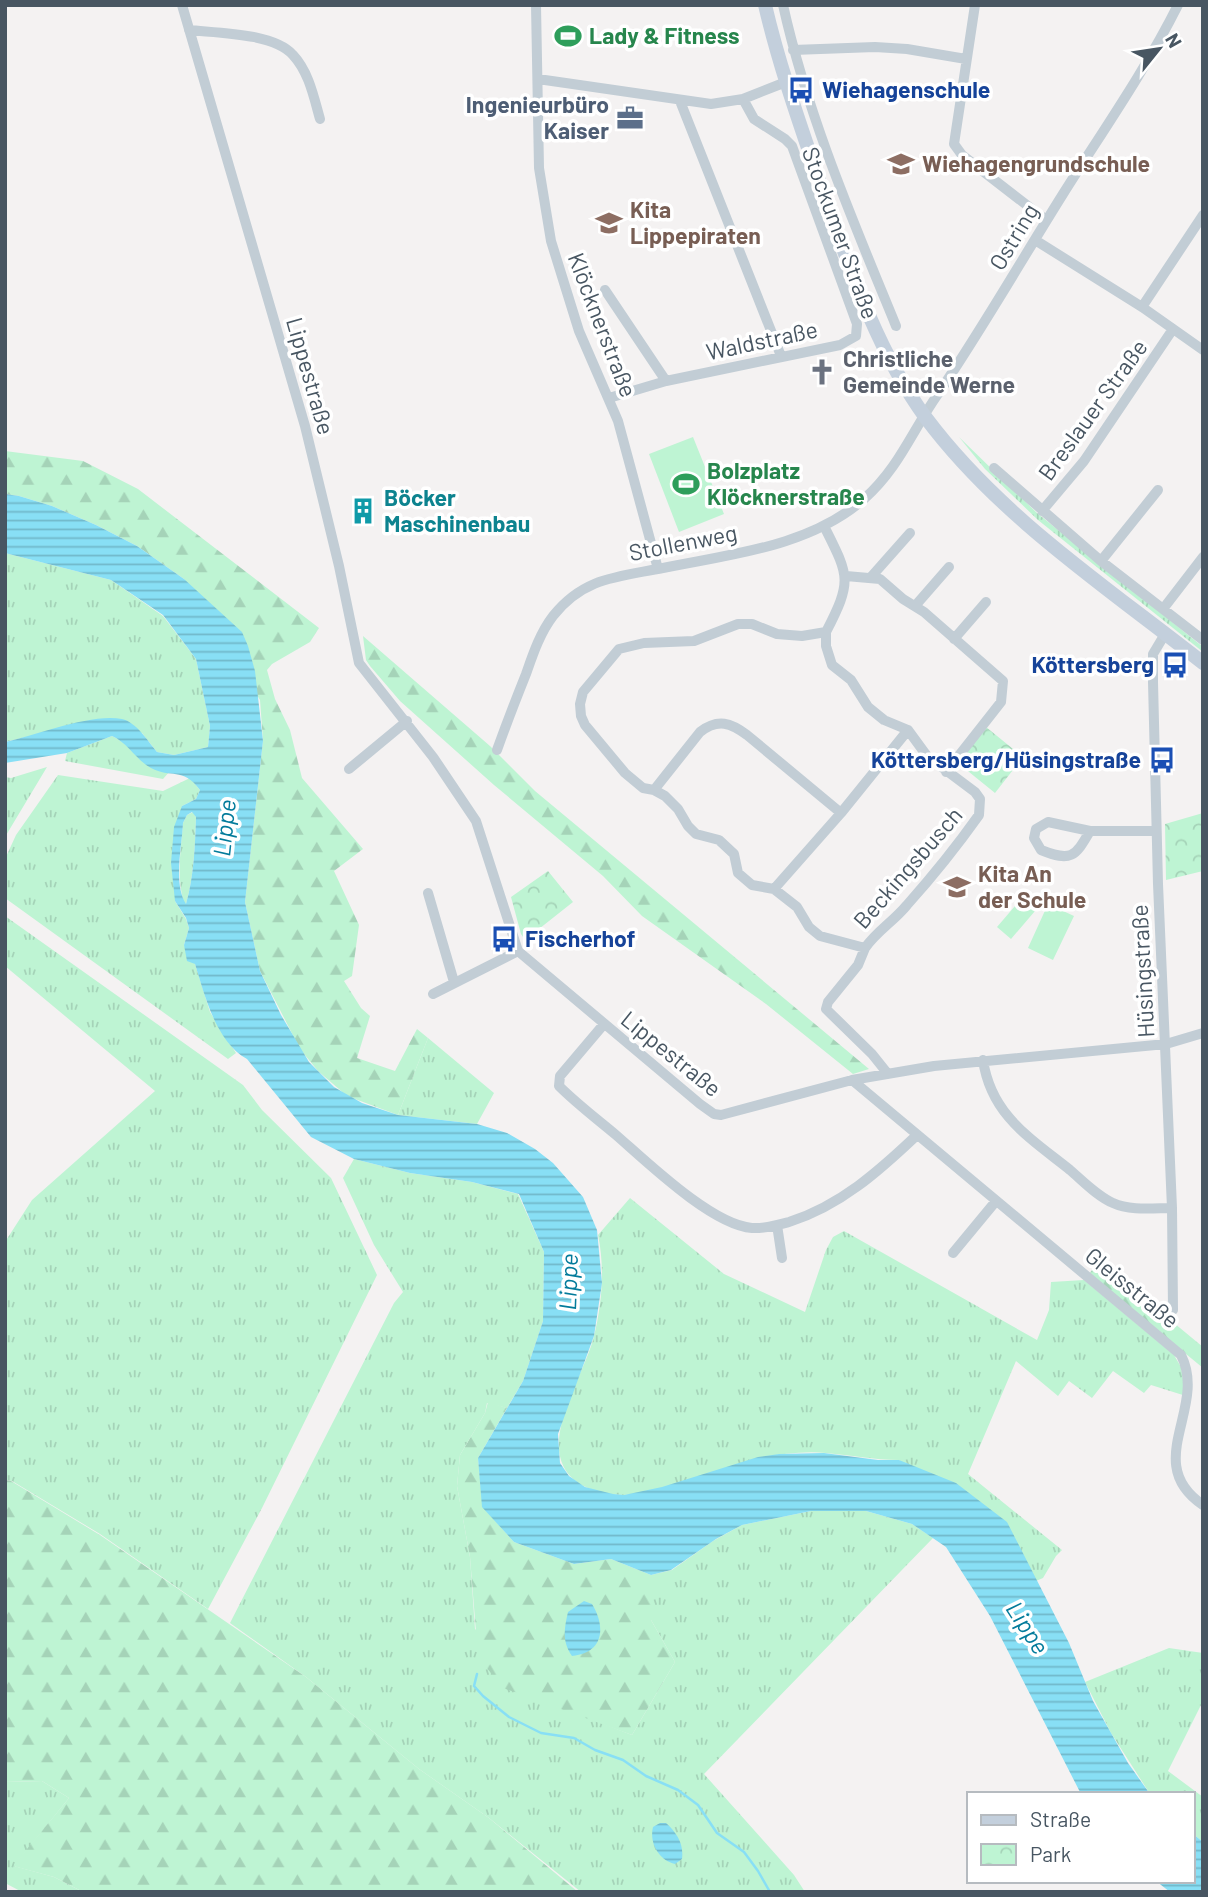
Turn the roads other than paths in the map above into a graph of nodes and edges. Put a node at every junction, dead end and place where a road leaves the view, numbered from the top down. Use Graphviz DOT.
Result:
graph roads {
  1 [pos="182,5"];
  2 [pos="536,5"];
  3 [pos="765,5"];
  4 [pos="783,5"];
  5 [pos="975,5"];
  6 [pos="1178,5"];
  7 [pos="189,30"];
  8 [pos="793,50"];
  9 [pos="966,59"];
  10 [pos="538,79"];
  11 [pos="786,82"];
  12 [pos="743,99"];
  13 [pos="680,101"];
  14 [pos="320,119"];
  15 [pos="1203,215"];
  16 [pos="1046,220"];
  17 [pos="1035,240"];
  18 [pos="604,290"];
  19 [pos="1142,307"];
  20 [pos="896,326"];
  21 [pos="858,329"];
  22 [pos="1173,329"];
  23 [pos="1203,350"];
  24 [pos="781,356"];
  25 [pos="666,381"];
  26 [pos="609,398"];
  27 [pos="925,416"];
  28 [pos="994,468"];
  29 [pos="1158,490"];
  30 [pos="1042,511"];
  31 [pos="824,526"];
  32 [pos="910,533"];
  33 [pos="1203,557"];
  34 [pos="1101,561"];
  35 [pos="949,567"];
  36 [pos="658,569"];
  37 [pos="846,576"];
  38 [pos="871,577"];
  39 [pos="986,602"];
  40 [pos="915,606"];
  41 [pos="1163,610"];
  42 [pos="826,632"];
  43 [pos="1165,634"];
  44 [pos="954,639"];
  45 [pos="1203,640"];
  46 [pos="1203,663"];
  47 [pos="407,721"];
  48 [pos="908,730"];
  49 [pos="497,750"];
  50 [pos="349,769"];
  51 [pos="946,772"];
  52 [pos="654,790"];
  53 [pos="841,813"];
  54 [pos="1090,831"];
  55 [pos="1156,831"];
  56 [pos="774,889"];
  57 [pos="428,893"];
  58 [pos="865,948"];
  59 [pos="518,951"];
  60 [pos="454,982"];
  61 [pos="433,994"];
  62 [pos="604,1024"];
  63 [pos="1203,1033"];
  64 [pos="1166,1044"];
  65 [pos="983,1060"];
  66 [pos="888,1074"];
  67 [pos="852,1080"];
  68 [pos="917,1136"];
  69 [pos="996,1201"];
  70 [pos="1172,1208"];
  71 [pos="777,1225"];
  72 [pos="953,1253"];
  73 [pos="782,1258"];
  74 [pos="1173,1310"];
  75 [pos="1203,1505"];
  1 -- 7 [label="street, Lippestraße"];
  2 -- 10 [label="street, Klöcknerstraße"];
  3 -- 11 [label="main road, Stockumer Straße"];
  4 -- 8 [label="street, Stockumer Straße"];
  5 -- 9 [label="street"];
  6 -- 16 [label="street, Ostring"];
  7 -- 14 [label="street"];
  7 -- 47 [label="street, Lippestraße"];
  8 -- 9 [label="street"];
  8 -- 20 [label="street, Stockumer Straße"];
  9 -- 16 [label="street"];
  10 -- 13 [label="street"];
  10 -- 26 [label="street, Klöcknerstraße"];
  11 -- 12 [label="street"];
  11 -- 27 [label="main road, Stockumer Straße"];
  12 -- 13 [label="street"];
  12 -- 21 [label="street, Stockumer Straße"];
  13 -- 24 [label="street"];
  15 -- 19 [label="street"];
  16 -- 17 [label="street, Ostring"];
  17 -- 19 [label="street"];
  17 -- 27 [label="street, Ostring"];
  18 -- 25 [label="street"];
  19 -- 22 [label="street"];
  21 -- 24 [label="street, Waldstraße"];
  22 -- 23 [label="street"];
  22 -- 30 [label="street, Breslauer Straße"];
  24 -- 25 [label="street, Waldstraße"];
  25 -- 26 [label="street, Waldstraße"];
  26 -- 36 [label="street, Klöcknerstraße"];
  27 -- 31 [label="street, Stollenweg"];
  27 -- 43 [label="main road, Stockumer Straße"];
  28 -- 30 [label="street"];
  29 -- 34 [label="street"];
  30 -- 34 [label="street"];
  31 -- 36 [label="street, Stollenweg"];
  31 -- 37 [label="street"];
  32 -- 38 [label="street"];
  33 -- 41 [label="street"];
  34 -- 41 [label="street"];
  35 -- 40 [label="street"];
  36 -- 49 [label="street, Stollenweg"];
  37 -- 38 [label="street"];
  37 -- 42 [label="street"];
  38 -- 40 [label="street"];
  39 -- 44 [label="street"];
  40 -- 44 [label="street"];
  41 -- 45 [label="street"];
  42 -- 48 [label="street, Beckingsbusch"];
  42 -- 52 [label="street, Beckingsbusch"];
  43 -- 46 [label="main road, Stockumer Straße"];
  43 -- 55 [label="street, Hüsingstraße"];
  44 -- 51 [label="street"];
  47 -- 50 [label="street"];
  47 -- 59 [label="street, Lippestraße"];
  48 -- 51 [label="street, Beckingsbusch"];
  48 -- 53 [label="street"];
  51 -- 58 [label="street, Beckingsbusch"];
  52 -- 53 [label="street"];
  52 -- 56 [label="street, Beckingsbusch"];
  53 -- 56 [label="street"];
  54 -- 54 [label="street"];
  54 -- 55 [label="street"];
  55 -- 64 [label="street, Hüsingstraße"];
  56 -- 58 [label="street, Beckingsbusch"];
  57 -- 60 [label="street"];
  58 -- 66 [label="street, Beckingsbusch"];
  59 -- 60 [label="street"];
  59 -- 62 [label="street, Lippestraße"];
  60 -- 61 [label="street"];
  62 -- 67 [label="street, Lippestraße"];
  62 -- 71 [label="street"];
  63 -- 64 [label="street, Lippestraße"];
  64 -- 65 [label="street, Lippestraße"];
  64 -- 70 [label="street, Hüsingstraße"];
  65 -- 66 [label="street, Lippestraße"];
  65 -- 70 [label="street"];
  66 -- 67 [label="street, Lippestraße"];
  67 -- 68 [label="street, Gleisstraße"];
  68 -- 69 [label="street, Gleisstraße"];
  68 -- 71 [label="street"];
  69 -- 72 [label="street"];
  69 -- 75 [label="street, Gleisstraße"];
  70 -- 74 [label="street, Hüsingstraße"];
  71 -- 73 [label="street"];
}
